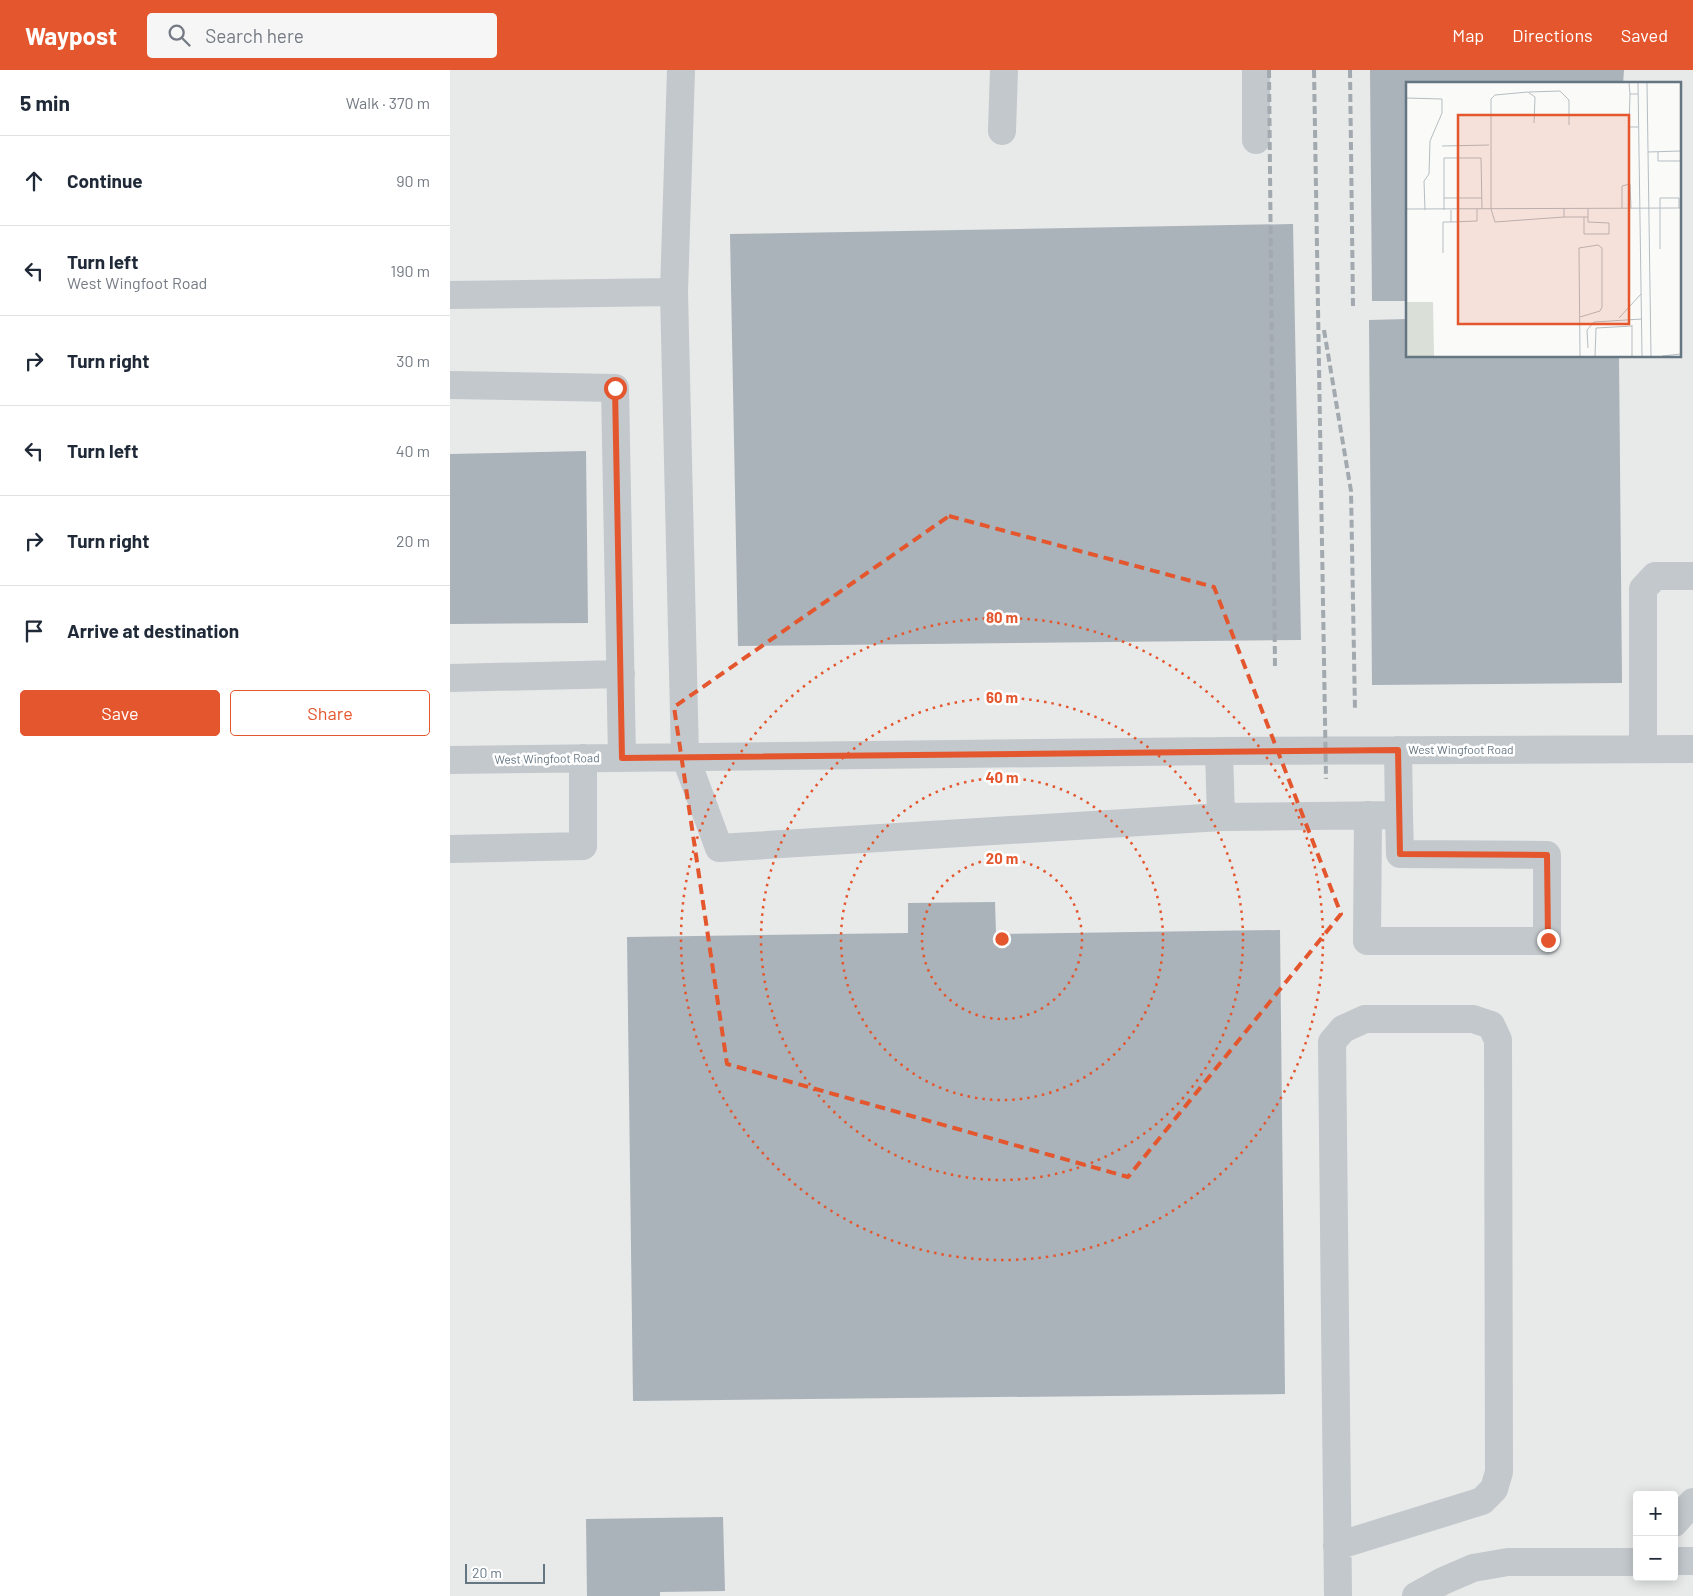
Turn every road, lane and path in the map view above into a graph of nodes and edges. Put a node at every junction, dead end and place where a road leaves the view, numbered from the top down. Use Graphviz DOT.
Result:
graph roads {
  1 [pos="681,70"];
  2 [pos="1004,70"];
  3 [pos="1256,70"];
  4 [pos="1002,131"];
  5 [pos="1256,140"];
  6 [pos="674,292"];
  7 [pos="450,295"];
  8 [pos="450,385"];
  9 [pos="1693,576"];
  10 [pos="620,674"];
  11 [pos="450,678"];
  12 [pos="1693,749"];
  13 [pos="1398,750"];
  14 [pos="1643,750"];
  15 [pos="1219,751"];
  16 [pos="685,756"];
  17 [pos="583,758"];
  18 [pos="622,758"];
  19 [pos="450,760"];
  20 [pos="1368,815"];
  21 [pos="1399,815"];
  22 [pos="1221,817"];
  23 [pos="450,850"];
  24 [pos="1367,854"];
  25 [pos="1400,854"];
  26 [pos="1693,1502"];
  27 [pos="1678,1519"];
  28 [pos="1338,1546"];
  29 [pos="1633,1552"];
  30 [pos="1678,1561"];
  31 [pos="1693,1561"];
  32 [pos="1624,1562"];
  33 [pos="1338,1596"];
  34 [pos="1416,1596"];
  1 -- 6 [label="street"];
  2 -- 4 [label="street"];
  3 -- 5 [label="street"];
  6 -- 7 [label="street"];
  6 -- 16 [label="street"];
  8 -- 10 [label="street"];
  9 -- 14 [label="street"];
  10 -- 11 [label="street"];
  10 -- 18 [label="street"];
  12 -- 14 [label="street, West Wingfoot Road"];
  13 -- 14 [label="street, West Wingfoot Road"];
  13 -- 15 [label="street, West Wingfoot Road"];
  13 -- 21 [label="street"];
  15 -- 16 [label="street, West Wingfoot Road"];
  15 -- 22 [label="street"];
  16 -- 18 [label="street, West Wingfoot Road"];
  16 -- 22 [label="street"];
  17 -- 18 [label="street, West Wingfoot Road"];
  17 -- 19 [label="street, West Wingfoot Road"];
  17 -- 23 [label="street"];
  20 -- 21 [label="street"];
  20 -- 22 [label="street"];
  20 -- 24 [label="street"];
  21 -- 25 [label="street"];
  24 -- 25 [label="street"];
  24 -- 25 [label="street"];
  26 -- 27 [label="street"];
  28 -- 28 [label="street"];
  28 -- 33 [label="street"];
  29 -- 32 [label="street"];
  30 -- 31 [label="street"];
  32 -- 34 [label="street"];
}
